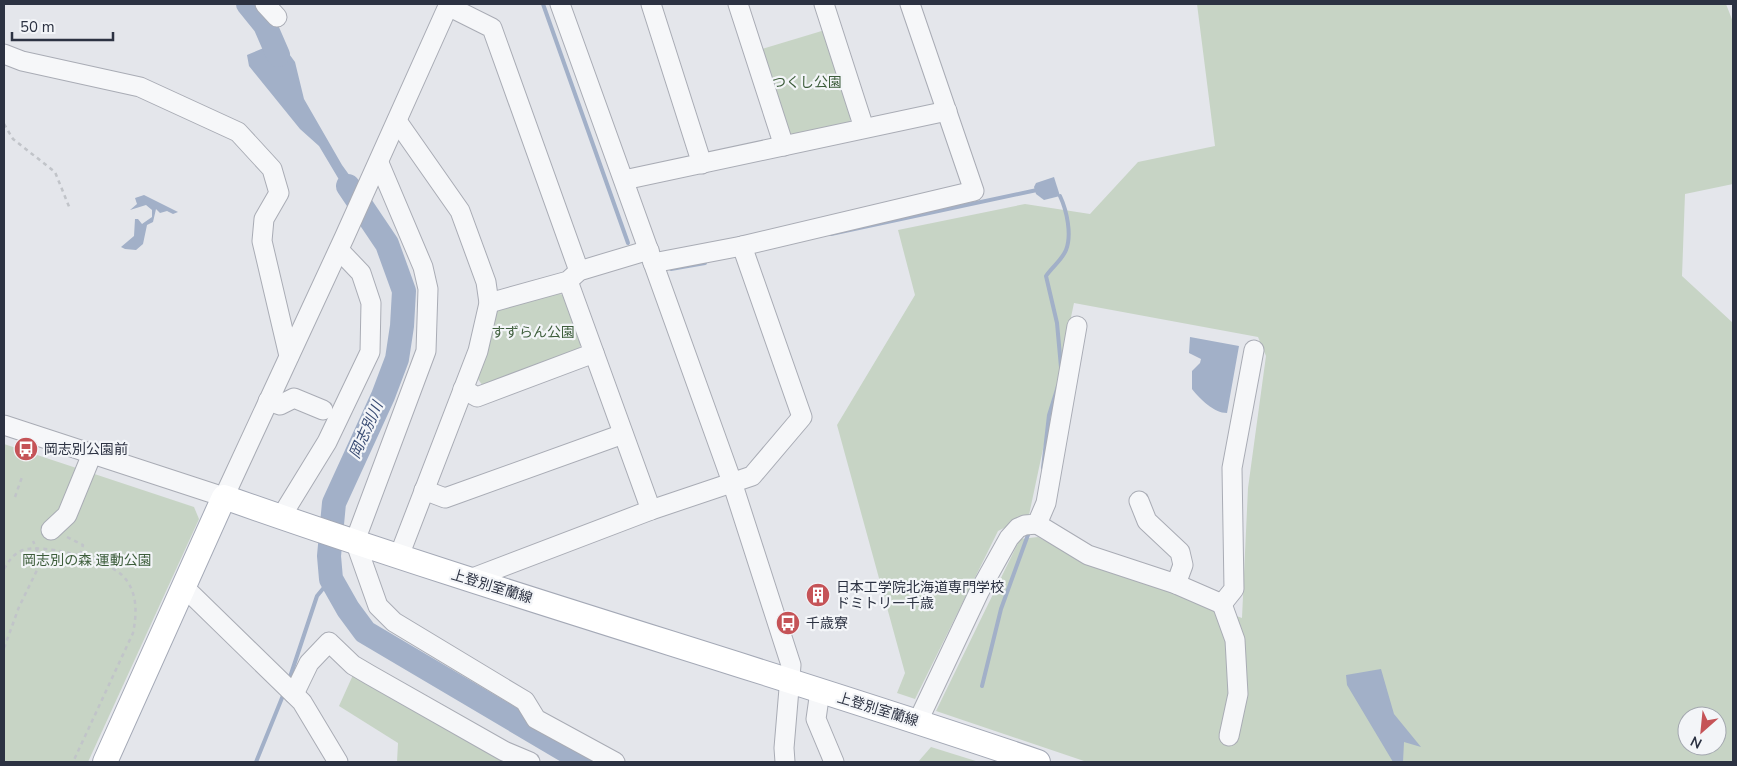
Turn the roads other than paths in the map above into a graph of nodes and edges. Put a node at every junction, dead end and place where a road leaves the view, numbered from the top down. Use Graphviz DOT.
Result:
graph roads {
  1 [pos="560,4"];
  2 [pos="651,4"];
  3 [pos="738,4"];
  4 [pos="824,4"];
  5 [pos="910,4"];
  6 [pos="449,5"];
  7 [pos="4,54"];
  8 [pos="947,110"];
  9 [pos="397,121"];
  10 [pos="864,128"];
  11 [pos="784,146"];
  12 [pos="702,164"];
  13 [pos="375,171"];
  14 [pos="624,180"];
  15 [pos="342,244"];
  16 [pos="742,246"];
  17 [pos="651,257"];
  18 [pos="574,276"];
  19 [pos="488,303"];
  20 [pos="1077,326"];
  21 [pos="1254,350"];
  22 [pos="594,353"];
  23 [pos="289,356"];
  24 [pos="463,389"];
  25 [pos="268,401"];
  26 [pos="323,410"];
  27 [pos="4,425"];
  28 [pos="623,434"];
  29 [pos="92,454"];
  30 [pos="732,482"];
  31 [pos="424,490"];
  32 [pos="224,497"];
  33 [pos="1139,501"];
  34 [pos="651,510"];
  35 [pos="288,519"];
  36 [pos="1037,524"];
  37 [pos="51,530"];
  38 [pos="351,540"];
  39 [pos="399,556"];
  40 [pos="470,579"];
  41 [pos="1176,584"];
  42 [pos="185,588"];
  43 [pos="1222,604"];
  44 [pos="790,681"];
  45 [pos="820,690"];
  46 [pos="294,694"];
  47 [pos="918,721"];
  48 [pos="1229,736"];
  49 [pos="106,762"];
  50 [pos="338,762"];
  51 [pos="530,762"];
  52 [pos="615,762"];
  53 [pos="786,762"];
  54 [pos="834,762"];
  55 [pos="1038,762"];
  1 -- 14 [label="street"];
  2 -- 12 [label="street"];
  3 -- 11 [label="street"];
  4 -- 10 [label="street"];
  5 -- 8 [label="street"];
  6 -- 9 [label="street"];
  6 -- 18 [label="street"];
  7 -- 23 [label="street"];
  8 -- 10 [label="street"];
  8 -- 16 [label="street"];
  9 -- 13 [label="street"];
  9 -- 19 [label="street"];
  10 -- 11 [label="street"];
  11 -- 12 [label="street"];
  12 -- 14 [label="street"];
  13 -- 15 [label="street"];
  13 -- 38 [label="street"];
  14 -- 17 [label="street"];
  15 -- 23 [label="street"];
  15 -- 35 [label="street"];
  16 -- 17 [label="street"];
  16 -- 30 [label="street"];
  17 -- 18 [label="street"];
  17 -- 30 [label="street"];
  18 -- 19 [label="street"];
  18 -- 22 [label="street"];
  19 -- 24 [label="street"];
  20 -- 36 [label="street"];
  21 -- 43 [label="street"];
  22 -- 24 [label="street"];
  22 -- 28 [label="street"];
  23 -- 25 [label="street"];
  24 -- 31 [label="street"];
  25 -- 26 [label="street"];
  25 -- 32 [label="street"];
  27 -- 29 [label="street"];
  28 -- 31 [label="street"];
  28 -- 34 [label="street"];
  29 -- 32 [label="street"];
  29 -- 37 [label="street"];
  30 -- 34 [label="street"];
  30 -- 44 [label="street"];
  31 -- 39 [label="street"];
  32 -- 35 [label="main road, 上登別室蘭線"];
  32 -- 42 [label="main road"];
  33 -- 41 [label="street"];
  34 -- 40 [label="street"];
  35 -- 38 [label="main road, 上登別室蘭線"];
  36 -- 41 [label="street"];
  36 -- 47 [label="street"];
  38 -- 39 [label="main road, 上登別室蘭線"];
  38 -- 52 [label="street"];
  39 -- 40 [label="main road, 上登別室蘭線"];
  40 -- 44 [label="main road, 上登別室蘭線"];
  41 -- 43 [label="street"];
  42 -- 46 [label="street"];
  42 -- 49 [label="main road"];
  43 -- 48 [label="street"];
  44 -- 45 [label="main road, 上登別室蘭線"];
  44 -- 53 [label="street"];
  45 -- 47 [label="main road, 上登別室蘭線"];
  45 -- 54 [label="street"];
  46 -- 50 [label="street"];
  46 -- 51 [label="street"];
  47 -- 55 [label="main road, 上登別室蘭線"];
}
